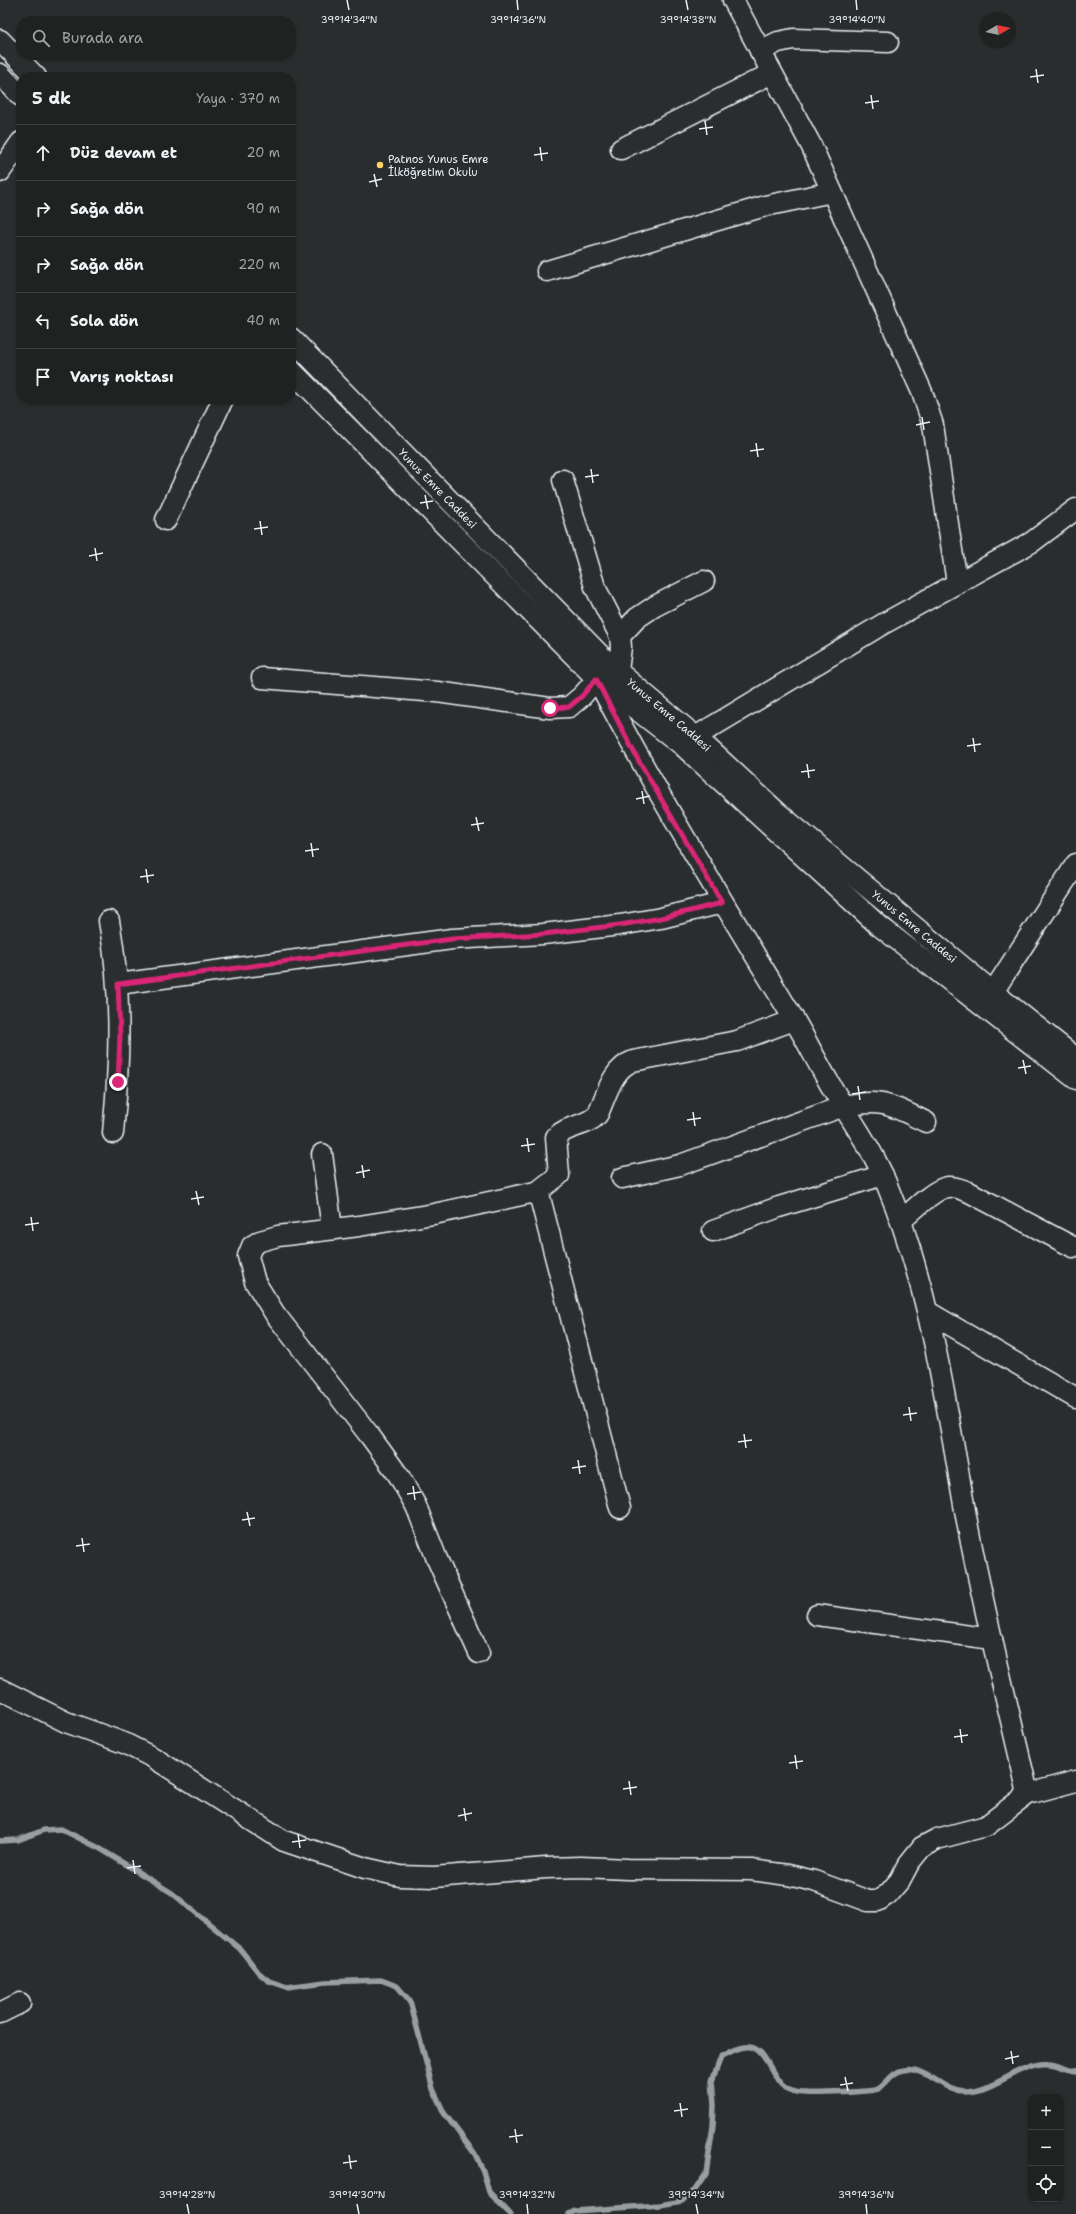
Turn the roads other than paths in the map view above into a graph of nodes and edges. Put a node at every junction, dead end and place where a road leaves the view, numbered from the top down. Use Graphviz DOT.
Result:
graph roads {
  1 [pos="733,0"];
  2 [pos="0,40"];
  3 [pos="888,42"];
  4 [pos="760,51"];
  5 [pos="16,56"];
  6 [pos="19,60"];
  7 [pos="31,72"];
  8 [pos="772,73"];
  9 [pos="0,74"];
  10 [pos="16,91"];
  11 [pos="16,149"];
  12 [pos="621,149"];
  13 [pos="0,172"];
  14 [pos="832,192"];
  15 [pos="547,271"];
  16 [pos="296,343"];
  17 [pos="296,375"];
  18 [pos="221,404"];
  19 [pos="564,480"];
  20 [pos="1076,509"];
  21 [pos="166,520"];
  22 [pos="704,581"];
  23 [pos="957,583"];
  24 [pos="620,636"];
  25 [pos="618,671"];
  26 [pos="262,678"];
  27 [pos="596,679"];
  28 [pos="689,741"];
  29 [pos="1076,864"];
  30 [pos="722,903"];
  31 [pos="109,921"];
  32 [pos="118,984"];
  33 [pos="993,992"];
  34 [pos="794,1020"];
  35 [pos="1074,1054"];
  36 [pos="1076,1078"];
  37 [pos="844,1106"];
  38 [pos="926,1122"];
  39 [pos="113,1133"];
  40 [pos="322,1154"];
  41 [pos="883,1175"];
  42 [pos="622,1178"];
  43 [pos="540,1191"];
  44 [pos="901,1221"];
  45 [pos="332,1229"];
  46 [pos="714,1231"];
  47 [pos="1073,1247"];
  48 [pos="928,1312"];
  49 [pos="1076,1398"];
  50 [pos="620,1508"];
  51 [pos="817,1615"];
  52 [pos="992,1639"];
  53 [pos="479,1652"];
  54 [pos="0,1689"];
  55 [pos="1076,1781"];
  56 [pos="1028,1794"];
  57 [pos="20,2003"];
  58 [pos="0,2013"];
  1 -- 4 [label="street"];
  2 -- 5 [label="street"];
  3 -- 4 [label="street"];
  4 -- 8 [label="street"];
  6 -- 7 [label="street"];
  8 -- 12 [label="street"];
  8 -- 14 [label="street"];
  9 -- 10 [label="street"];
  11 -- 13 [label="street"];
  14 -- 15 [label="street"];
  14 -- 23 [label="street"];
  16 -- 25 [label="street, Yunus Emre Caddesi"];
  17 -- 27 [label="street, Yunus Emre Caddesi"];
  18 -- 21 [label="street"];
  19 -- 24 [label="street"];
  20 -- 23 [label="street"];
  22 -- 24 [label="street"];
  23 -- 28 [label="street"];
  24 -- 25 [label="street"];
  25 -- 28 [label="street, Yunus Emre Caddesi"];
  26 -- 27 [label="street"];
  27 -- 28 [label="street, Yunus Emre Caddesi"];
  27 -- 30 [label="street"];
  28 -- 33 [label="street, Yunus Emre Caddesi"];
  28 -- 36 [label="street, Yunus Emre Caddesi"];
  29 -- 33 [label="street"];
  30 -- 32 [label="street"];
  30 -- 34 [label="street"];
  31 -- 32 [label="street"];
  32 -- 39 [label="street"];
  33 -- 35 [label="street, Yunus Emre Caddesi"];
  34 -- 37 [label="street"];
  34 -- 43 [label="street"];
  37 -- 38 [label="street"];
  37 -- 41 [label="street"];
  37 -- 42 [label="street"];
  40 -- 45 [label="street"];
  41 -- 44 [label="street"];
  41 -- 46 [label="street"];
  43 -- 45 [label="street"];
  43 -- 50 [label="street"];
  44 -- 47 [label="street"];
  44 -- 48 [label="street"];
  45 -- 53 [label="street"];
  48 -- 49 [label="street"];
  48 -- 52 [label="street"];
  51 -- 52 [label="street"];
  52 -- 56 [label="street"];
  54 -- 56 [label="street"];
  55 -- 56 [label="street"];
  57 -- 58 [label="street"];
}
